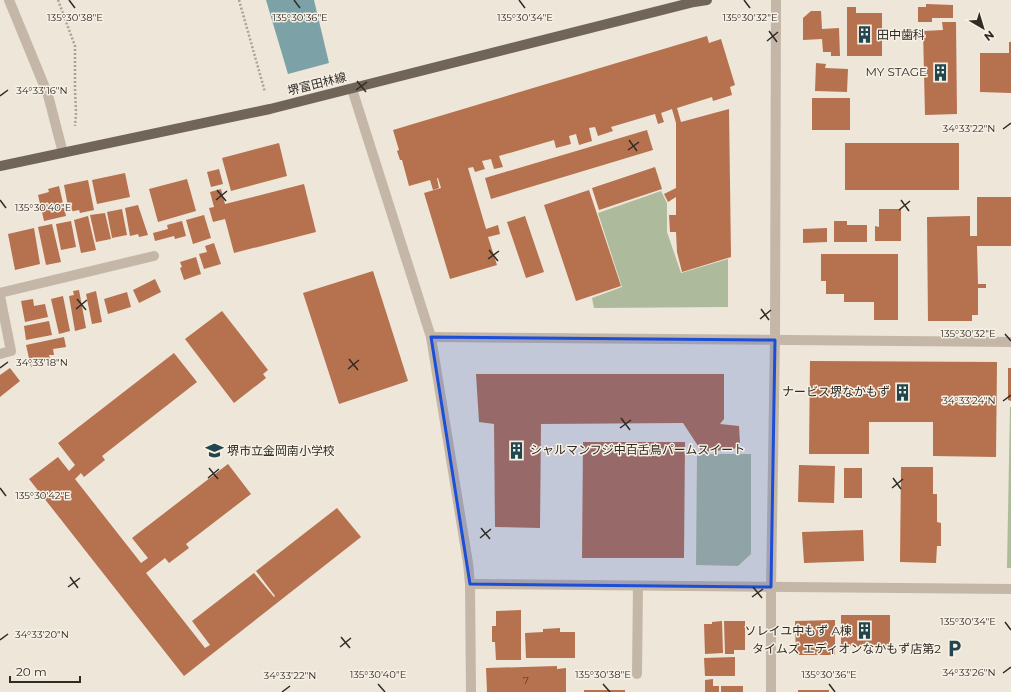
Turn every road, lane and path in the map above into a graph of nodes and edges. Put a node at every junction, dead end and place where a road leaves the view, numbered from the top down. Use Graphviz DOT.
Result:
graph roads {
  1 [pos="9,0"];
  2 [pos="58,0"];
  3 [pos="239,0"];
  4 [pos="707,0"];
  5 [pos="776,0"];
  6 [pos="694,1"];
  7 [pos="352,89"];
  8 [pos="265,92"];
  9 [pos="75,127"];
  10 [pos="63,153"];
  11 [pos="0,166"];
  12 [pos="154,256"];
  13 [pos="0,294"];
  14 [pos="431,337"];
  15 [pos="775,340"];
  16 [pos="1011,342"];
  17 [pos="0,354"];
  18 [pos="470,584"];
  19 [pos="638,586"];
  20 [pos="771,586"];
  21 [pos="1011,589"];
  22 [pos="637,674"];
  23 [pos="471,692"];
  24 [pos="771,692"];
  1 -- 10 [label="street"];
  2 -- 9 [label="path"];
  3 -- 8 [label="path"];
  4 -- 6 [label="main road, 堺富田林線"];
  5 -- 15 [label="street"];
  6 -- 7 [label="main road, 堺富田林線"];
  7 -- 10 [label="main road, 堺富田林線"];
  7 -- 14 [label="street"];
  10 -- 11 [label="main road, 堺富田林線"];
  12 -- 13 [label="street"];
  13 -- 17 [label="street"];
  14 -- 15 [label="street"];
  14 -- 18 [label="street"];
  15 -- 16 [label="street"];
  15 -- 20 [label="street"];
  18 -- 19 [label="street"];
  18 -- 23 [label="street"];
  19 -- 20 [label="street"];
  19 -- 22 [label="street"];
  20 -- 21 [label="street"];
  20 -- 24 [label="street"];
}
